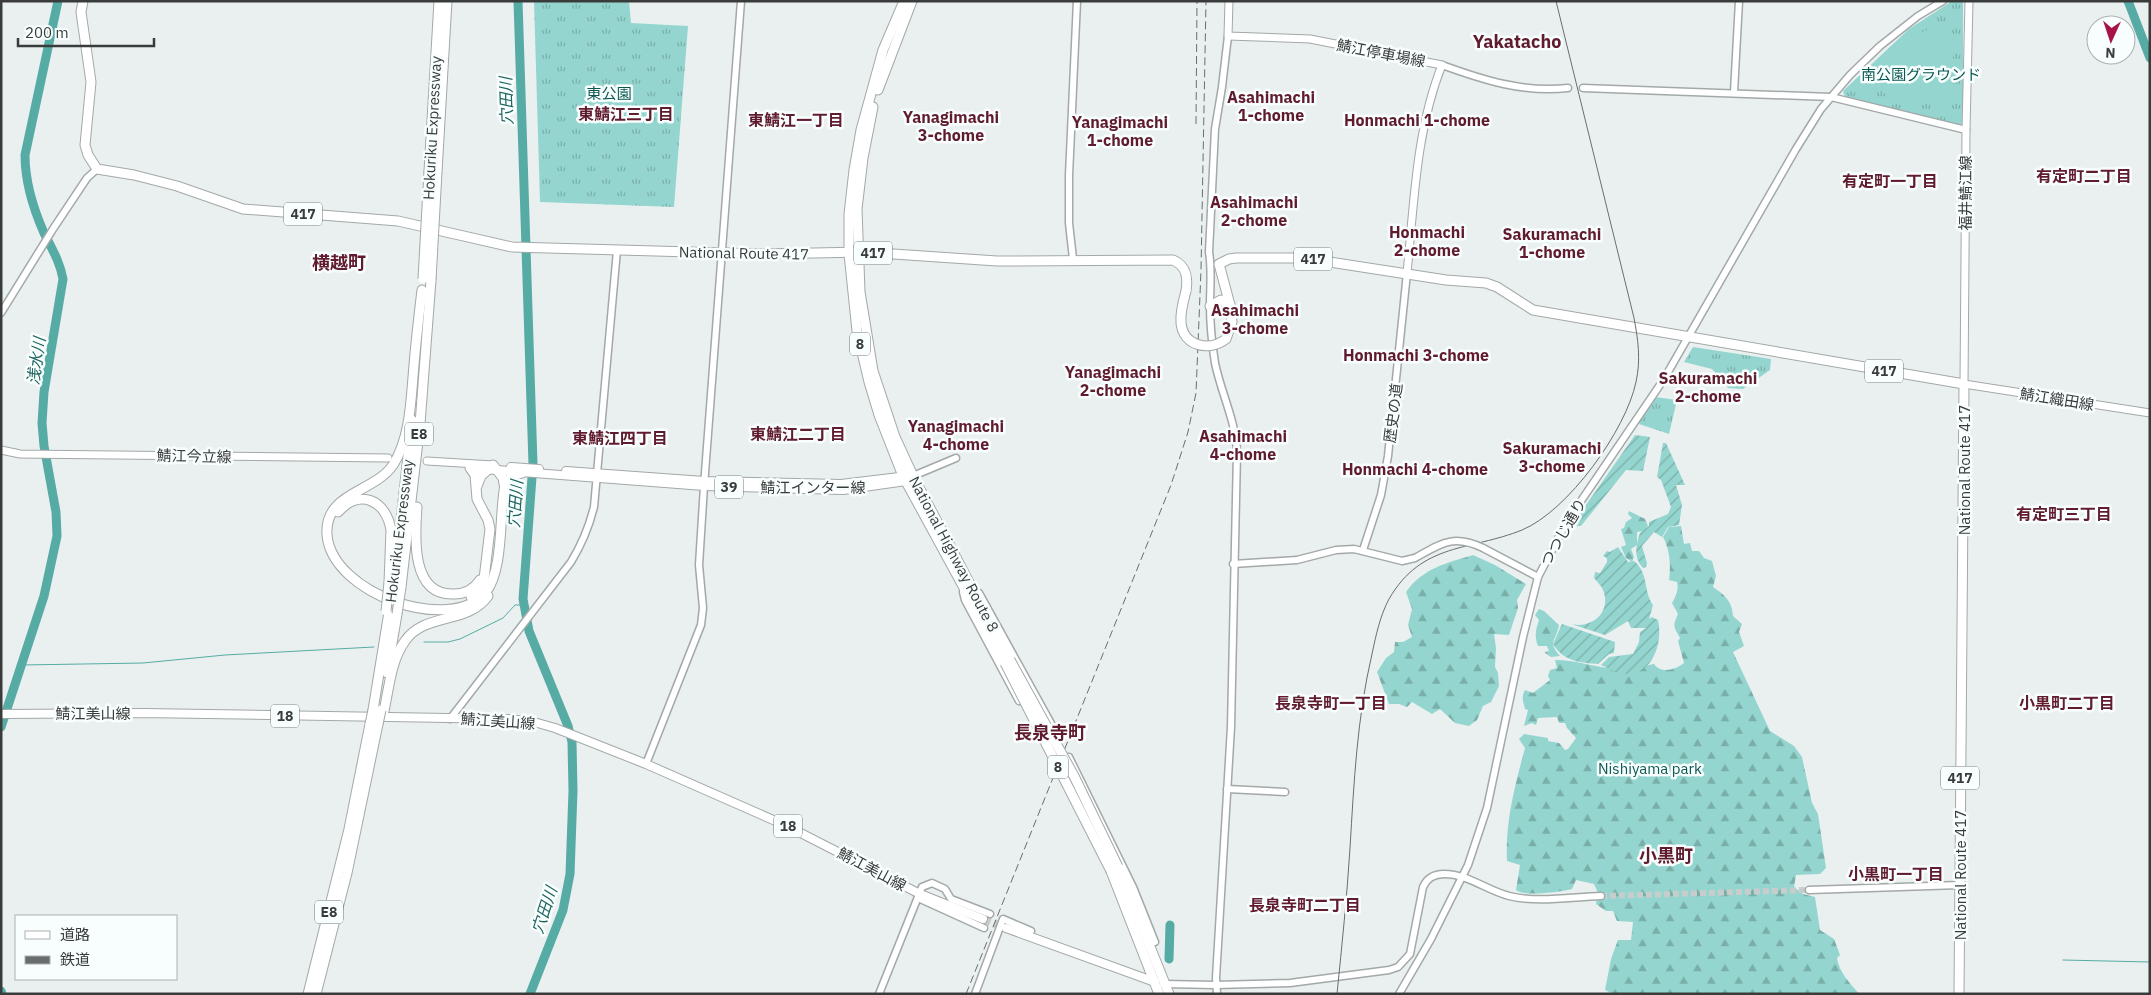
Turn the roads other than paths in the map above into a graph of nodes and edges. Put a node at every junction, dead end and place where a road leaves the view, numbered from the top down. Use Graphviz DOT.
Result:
graph roads {
  1 [pos="82,1"];
  2 [pos="439,1"];
  3 [pos="447,1"];
  4 [pos="741,1"];
  5 [pos="904,1"];
  6 [pos="912,1"];
  7 [pos="1077,1"];
  8 [pos="1229,1"];
  9 [pos="1739,1"];
  10 [pos="1942,1"];
  11 [pos="1969,1"];
  12 [pos="1228,36"];
  13 [pos="1442,65"];
  14 [pos="1568,88"];
  15 [pos="1583,88"];
  16 [pos="1734,92"];
  17 [pos="1831,97"];
  18 [pos="1966,130"];
  19 [pos="97,169"];
  20 [pos="433,172"];
  21 [pos="617,250"];
  22 [pos="722,253"];
  23 [pos="853,253"];
  24 [pos="1073,260"];
  25 [pos="1215,265"];
  26 [pos="1407,273"];
  27 [pos="427,280"];
  28 [pos="422,290"];
  29 [pos="1230,305"];
  30 [pos="1210,306"];
  31 [pos="1,313"];
  32 [pos="1688,338"];
  33 [pos="1964,384"];
  34 [pos="2150,414"];
  35 [pos="420,424"];
  36 [pos="1,450"];
  37 [pos="388,458"];
  38 [pos="956,458"];
  39 [pos="426,461"];
  40 [pos="436,462"];
  41 [pos="470,468"];
  42 [pos="493,469"];
  43 [pos="522,471"];
  44 [pos="597,476"];
  45 [pos="907,478"];
  46 [pos="704,483"];
  47 [pos="477,487"];
  48 [pos="504,489"];
  49 [pos="1363,550"];
  50 [pos="492,564"];
  51 [pos="1233,564"];
  52 [pos="1538,577"];
  53 [pos="963,579"];
  54 [pos="394,584"];
  55 [pos="391,612"];
  56 [pos="1024,708"];
  57 [pos="379,710"];
  58 [pos="1033,710"];
  59 [pos="1,714"];
  60 [pos="450,719"];
  61 [pos="377,724"];
  62 [pos="1046,734"];
  63 [pos="1058,738"];
  64 [pos="1069,757"];
  65 [pos="646,764"];
  66 [pos="1070,778"];
  67 [pos="1061,779"];
  68 [pos="1227,790"];
  69 [pos="1285,792"];
  70 [pos="1082,802"];
  71 [pos="353,830"];
  72 [pos="1462,876"];
  73 [pos="1960,885"];
  74 [pos="1809,890"];
  75 [pos="919,896"];
  76 [pos="1601,896"];
  77 [pos="990,914"];
  78 [pos="982,919"];
  79 [pos="984,928"];
  80 [pos="1006,928"];
  81 [pos="1032,931"];
  82 [pos="1146,947"];
  83 [pos="1155,982"];
  84 [pos="1216,985"];
  85 [pos="1167,989"];
  86 [pos="308,994"];
  87 [pos="316,994"];
  88 [pos="879,994"];
  89 [pos="975,994"];
  90 [pos="1159,994"];
  91 [pos="1217,994"];
  92 [pos="1399,994"];
  93 [pos="1959,994"];
  1 -- 19 [label="highway"];
  2 -- 20 [label="highway, Hokuriku Expressway / E8"];
  3 -- 20 [label="highway, Hokuriku Expressway / E8"];
  4 -- 22 [label="street"];
  5 -- 23 [label="highway, National Highway Route 8 / 8"];
  6 -- 23 [label="highway, National Highway Route 8 / 8"];
  7 -- 24 [label="street"];
  8 -- 12 [label="main road"];
  9 -- 16 [label="street"];
  10 -- 17 [label="street, つつじ通り"];
  11 -- 18 [label="main road, 福井鯖江線"];
  12 -- 13 [label="main road, 鯖江停車場線"];
  12 -- 25 [label="street"];
  13 -- 14 [label="street"];
  13 -- 26 [label="main road, 鯖江停車場線"];
  15 -- 16 [label="street"];
  16 -- 17 [label="street"];
  17 -- 18 [label="street"];
  17 -- 32 [label="street, つつじ通り"];
  18 -- 33 [label="main road, 福井鯖江線"];
  19 -- 21 [label="highway, National Route 417 / 417"];
  19 -- 31 [label="street"];
  20 -- 27 [label="highway, Hokuriku Expressway / E8, bridge"];
  21 -- 22 [label="highway, National Route 417 / 417"];
  21 -- 44 [label="street"];
  22 -- 23 [label="highway, National Route 417 / 417"];
  22 -- 46 [label="street"];
  23 -- 24 [label="highway, National Route 417 / 417"];
  23 -- 45 [label="highway, National Highway Route 8 / 8"];
  24 -- 29 [label="highway, National Route 417 / 417, bridge"];
  25 -- 26 [label="highway, National Route 417 / 417"];
  25 -- 29 [label="highway, National Route 417 / 417"];
  25 -- 30 [label="street"];
  26 -- 32 [label="highway, National Route 417 / 417"];
  26 -- 49 [label="street, 歴史の道"];
  27 -- 28 [label="highway, Hokuriku Expressway / E8"];
  27 -- 35 [label="highway, Hokuriku Expressway / E8"];
  28 -- 50 [label="highway"];
  28 -- 54 [label="highway, Hokuriku Expressway / E8"];
  29 -- 30 [label="highway"];
  30 -- 51 [label="street"];
  32 -- 33 [label="highway, National Route 417 / 417"];
  32 -- 52 [label="street, つつじ通り"];
  33 -- 34 [label="main road, 鯖江織田線"];
  33 -- 73 [label="highway, National Route 417 / 417"];
  35 -- 50 [label="highway"];
  35 -- 54 [label="highway, Hokuriku Expressway / E8"];
  36 -- 37 [label="main road, 鯖江今立線"];
  38 -- 45 [label="street"];
  39 -- 40 [label="main road"];
  40 -- 41 [label="main road"];
  40 -- 42 [label="main road"];
  41 -- 42 [label="main road, 鯖江インター線 / 39"];
  41 -- 47 [label="highway"];
  42 -- 43 [label="main road, 鯖江インター線 / 39"];
  42 -- 47 [label="highway"];
  42 -- 48 [label="highway"];
  43 -- 44 [label="main road, 鯖江インター線 / 39"];
  43 -- 48 [label="highway"];
  44 -- 46 [label="main road, 鯖江インター線 / 39"];
  44 -- 60 [label="street"];
  45 -- 46 [label="main road, 鯖江インター線 / 39"];
  45 -- 53 [label="highway, National Highway Route 8 / 8"];
  46 -- 65 [label="street"];
  47 -- 50 [label="highway"];
  48 -- 50 [label="highway"];
  49 -- 51 [label="street"];
  49 -- 52 [label="street, bridge"];
  50 -- 54 [label="highway"];
  50 -- 57 [label="highway"];
  51 -- 68 [label="street"];
  52 -- 72 [label="street, つつじ通り"];
  53 -- 56 [label="street"];
  53 -- 63 [label="street"];
  53 -- 82 [label="highway, National Highway Route 8 / 8, bridge"];
  54 -- 55 [label="highway, Hokuriku Expressway / E8, bridge"];
  55 -- 57 [label="highway, Hokuriku Expressway / E8"];
  55 -- 57 [label="highway, Hokuriku Expressway / E8"];
  57 -- 61 [label="highway, Hokuriku Expressway / E8, bridge"];
  58 -- 62 [label="street"];
  59 -- 60 [label="main road, 鯖江美山線 / 18"];
  60 -- 65 [label="main road, 鯖江美山線 / 18"];
  61 -- 71 [label="highway, Hokuriku Expressway / E8"];
  61 -- 71 [label="highway, Hokuriku Expressway / E8"];
  64 -- 82 [label="street"];
  65 -- 75 [label="main road, 鯖江美山線 / 18"];
  66 -- 70 [label="street"];
  67 -- 82 [label="street"];
  68 -- 69 [label="street"];
  68 -- 84 [label="street"];
  71 -- 86 [label="highway, Hokuriku Expressway / E8"];
  71 -- 87 [label="highway, Hokuriku Expressway / E8"];
  72 -- 76 [label="street"];
  72 -- 84 [label="street"];
  72 -- 92 [label="street"];
  73 -- 74 [label="street"];
  73 -- 93 [label="highway, National Route 417 / 417"];
  75 -- 77 [label="street"];
  75 -- 78 [label="main road, 鯖江美山線 / 18"];
  75 -- 79 [label="street"];
  75 -- 88 [label="street"];
  80 -- 83 [label="main road"];
  81 -- 89 [label="street"];
  82 -- 83 [label="highway, National Highway Route 8 / 8"];
  82 -- 85 [label="highway, National Highway Route 8 / 8"];
  83 -- 85 [label="street"];
  83 -- 90 [label="highway, National Highway Route 8 / 8"];
  84 -- 85 [label="street"];
  84 -- 91 [label="street"];
}
